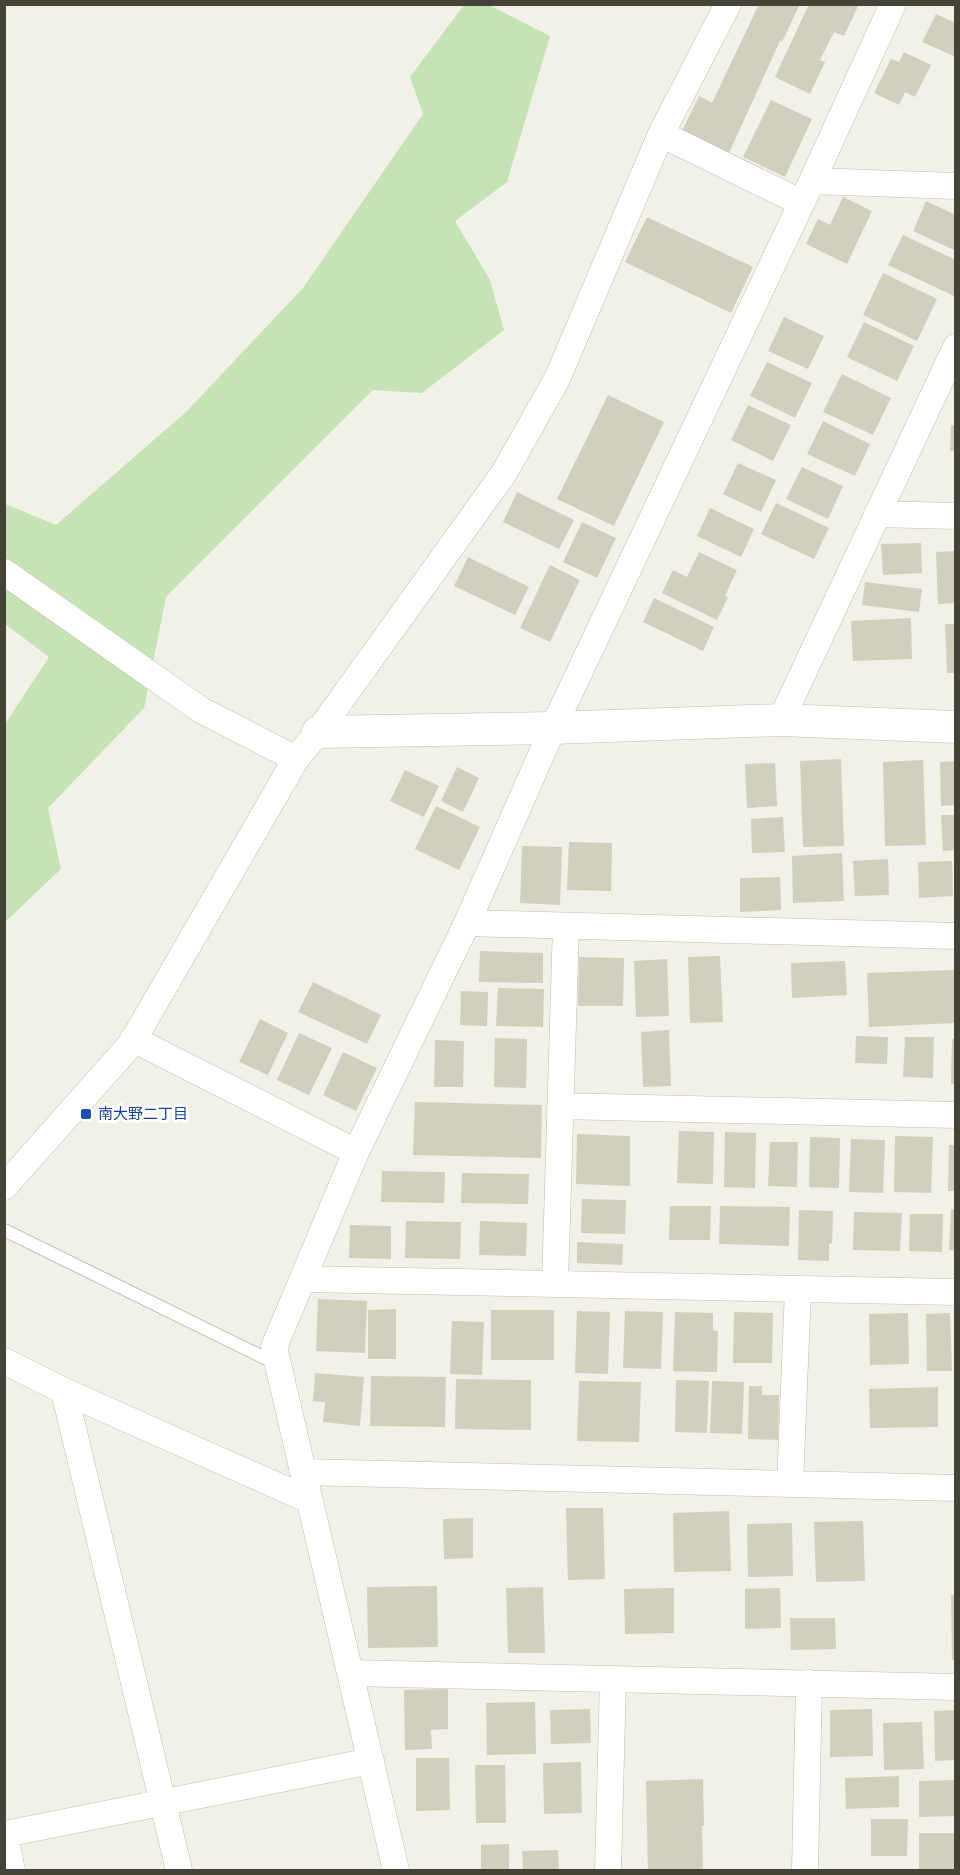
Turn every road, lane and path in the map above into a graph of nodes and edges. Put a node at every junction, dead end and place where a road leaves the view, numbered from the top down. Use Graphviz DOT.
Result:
graph roads {
  1 [pos="728,4"];
  2 [pos="893,4"];
  3 [pos="661,134"];
  4 [pos="956,186"];
  5 [pos="807,192"];
  6 [pos="956,346"];
  7 [pos="877,514"];
  8 [pos="956,516"];
  9 [pos="4,572"];
  10 [pos="781,720"];
  11 [pos="956,726"];
  12 [pos="553,728"];
  13 [pos="318,732"];
  14 [pos="296,759"];
  15 [pos="467,923"];
  16 [pos="566,926"];
  17 [pos="956,936"];
  18 [pos="133,1039"];
  19 [pos="560,1106"];
  20 [pos="956,1115"];
  21 [pos="356,1152"];
  22 [pos="8,1175"];
  23 [pos="4,1230"];
  24 [pos="303,1279"];
  25 [pos="555,1284"];
  26 [pos="798,1289"];
  27 [pos="956,1292"];
  28 [pos="4,1361"];
  29 [pos="278,1364"];
  30 [pos="64,1391"];
  31 [pos="303,1472"];
  32 [pos="790,1484"];
  33 [pos="956,1488"];
  34 [pos="309,1500"];
  35 [pos="351,1673"];
  36 [pos="613,1679"];
  37 [pos="809,1683"];
  38 [pos="956,1687"];
  39 [pos="371,1761"];
  40 [pos="162,1803"];
  41 [pos="5,1834"];
  42 [pos="12,1870"];
  43 [pos="179,1870"];
  44 [pos="396,1870"];
  45 [pos="608,1870"];
  46 [pos="805,1870"];
  1 -- 3 [label="street"];
  2 -- 5 [label="street"];
  3 -- 5 [label="street"];
  3 -- 13 [label="street"];
  4 -- 5 [label="street"];
  5 -- 12 [label="street"];
  6 -- 7 [label="street"];
  7 -- 8 [label="street"];
  7 -- 10 [label="street"];
  9 -- 14 [label="street"];
  10 -- 11 [label="street"];
  10 -- 12 [label="street"];
  12 -- 13 [label="street"];
  12 -- 15 [label="street"];
  13 -- 14 [label="street"];
  14 -- 18 [label="street"];
  15 -- 16 [label="street"];
  15 -- 21 [label="street"];
  16 -- 17 [label="street"];
  16 -- 19 [label="street"];
  18 -- 21 [label="street"];
  18 -- 22 [label="street"];
  19 -- 20 [label="street"];
  19 -- 25 [label="street"];
  21 -- 24 [label="street"];
  23 -- 29 [label="lane"];
  24 -- 25 [label="street"];
  24 -- 29 [label="street"];
  25 -- 26 [label="street"];
  26 -- 27 [label="street"];
  26 -- 32 [label="street"];
  28 -- 30 [label="street"];
  29 -- 31 [label="street"];
  30 -- 34 [label="street"];
  30 -- 40 [label="street"];
  31 -- 32 [label="street"];
  31 -- 34 [label="street"];
  32 -- 33 [label="street"];
  34 -- 35 [label="street"];
  35 -- 36 [label="street"];
  35 -- 39 [label="street"];
  36 -- 37 [label="street"];
  36 -- 45 [label="street"];
  37 -- 38 [label="street"];
  37 -- 46 [label="street"];
  39 -- 40 [label="street"];
  39 -- 44 [label="street"];
  40 -- 41 [label="street"];
  40 -- 43 [label="street"];
  41 -- 42 [label="street"];
}
